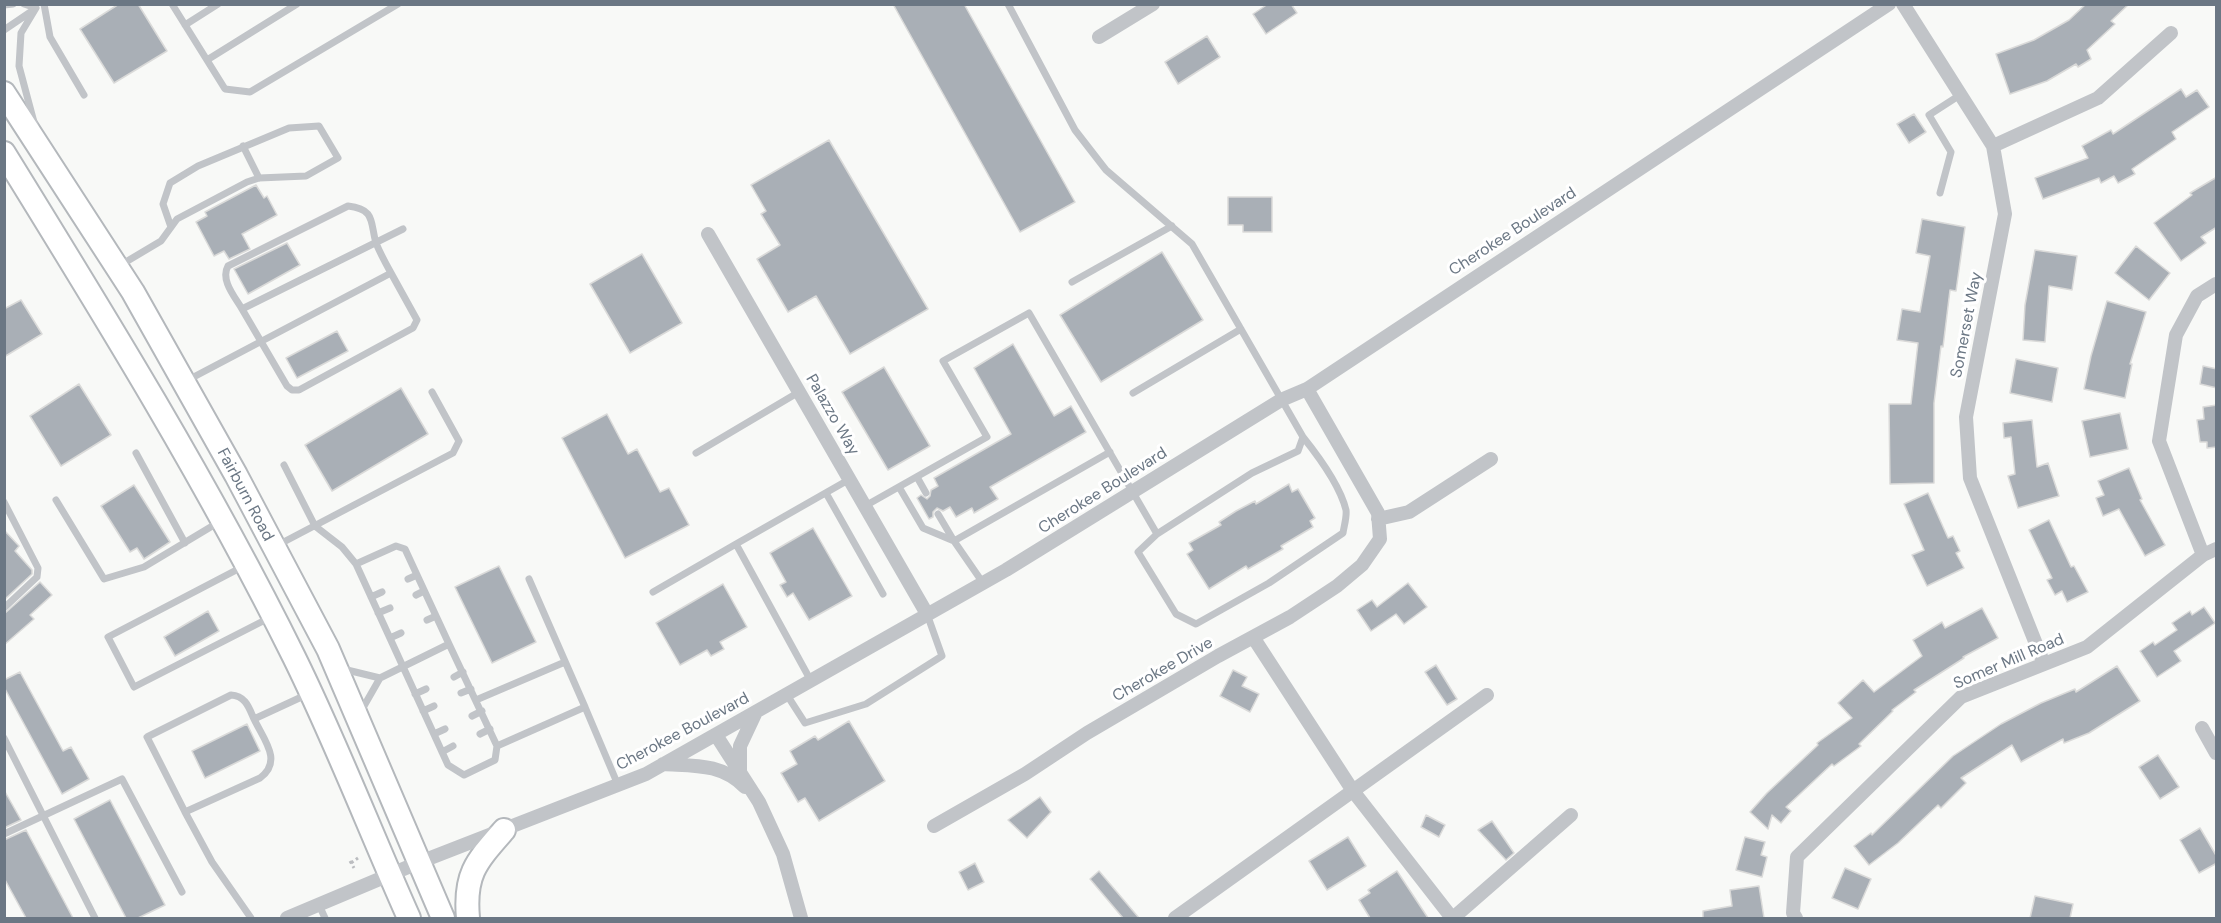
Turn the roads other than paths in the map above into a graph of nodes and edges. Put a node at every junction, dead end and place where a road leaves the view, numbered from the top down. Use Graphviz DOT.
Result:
graph roads {
  1 [pos="13,4"];
  2 [pos="24,4"];
  3 [pos="172,4"];
  4 [pos="218,4"];
  5 [pos="297,4"];
  6 [pos="398,4"];
  7 [pos="1008,4"];
  8 [pos="1153,4"];
  9 [pos="1889,4"];
  10 [pos="1903,4"];
  11 [pos="4,5"];
  12 [pos="40,6"];
  13 [pos="185,25"];
  14 [pos="4,30"];
  15 [pos="2170,33"];
  16 [pos="1099,37"];
  17 [pos="207,60"];
  18 [pos="4,93"];
  19 [pos="84,95"];
  20 [pos="1960,95"];
  21 [pos="243,146"];
  22 [pos="1993,146"];
  23 [pos="42,152"];
  24 [pos="4,153"];
  25 [pos="259,178"];
  26 [pos="1940,193"];
  27 [pos="1172,226"];
  28 [pos="171,227"];
  29 [pos="403,229"];
  30 [pos="708,234"];
  31 [pos="376,243"];
  32 [pos="117,267"];
  33 [pos="391,273"];
  34 [pos="1072,282"];
  35 [pos="2217,284"];
  36 [pos="242,309"];
  37 [pos="1241,329"];
  38 [pos="261,342"];
  39 [pos="183,382"];
  40 [pos="1307,389"];
  41 [pos="432,392"];
  42 [pos="800,392"];
  43 [pos="1133,393"];
  44 [pos="1281,400"];
  45 [pos="1303,437"];
  46 [pos="1110,452"];
  47 [pos="136,453"];
  48 [pos="696,453"];
  49 [pos="1491,459"];
  50 [pos="284,465"];
  51 [pos="916,477"];
  52 [pos="850,479"];
  53 [pos="898,487"];
  54 [pos="1133,492"];
  55 [pos="826,493"];
  56 [pos="926,493"];
  57 [pos="56,500"];
  58 [pos="4,502"];
  59 [pos="865,506"];
  60 [pos="938,514"];
  61 [pos="1378,519"];
  62 [pos="223,520"];
  63 [pos="315,526"];
  64 [pos="1157,534"];
  65 [pos="954,541"];
  66 [pos="185,543"];
  67 [pos="736,544"];
  68 [pos="274,548"];
  69 [pos="2217,549"];
  70 [pos="2203,555"];
  71 [pos="356,564"];
  72 [pos="247,565"];
  73 [pos="417,575"];
  74 [pos="408,579"];
  75 [pos="529,579"];
  76 [pos="983,583"];
  77 [pos="424,591"];
  78 [pos="382,592"];
  79 [pos="653,592"];
  80 [pos="883,594"];
  81 [pos="416,595"];
  82 [pos="371,597"];
  83 [pos="4,608"];
  84 [pos="390,608"];
  85 [pos="378,613"];
  86 [pos="927,614"];
  87 [pos="273,616"];
  88 [pos="436,616"];
  89 [pos="427,620"];
  90 [pos="401,633"];
  91 [pos="1253,637"];
  92 [pos="390,638"];
  93 [pos="449,644"];
  94 [pos="565,662"];
  95 [pos="2044,664"];
  96 [pos="403,666"];
  97 [pos="336,668"];
  98 [pos="463,672"];
  99 [pos="454,676"];
  100 [pos="380,678"];
  101 [pos="811,681"];
  102 [pos="471,688"];
  103 [pos="426,689"];
  104 [pos="310,693"];
  105 [pos="461,693"];
  106 [pos="415,694"];
  107 [pos="788,695"];
  108 [pos="1487,695"];
  109 [pos="477,700"];
  110 [pos="434,706"];
  111 [pos="585,706"];
  112 [pos="423,711"];
  113 [pos="482,711"];
  114 [pos="755,714"];
  115 [pos="472,716"];
  116 [pos="358,718"];
  117 [pos="254,719"];
  118 [pos="2202,728"];
  119 [pos="445,729"];
  120 [pos="490,729"];
  121 [pos="434,734"];
  122 [pos="480,734"];
  123 [pos="716,735"];
  124 [pos="4,738"];
  125 [pos="453,746"];
  126 [pos="497,746"];
  127 [pos="442,752"];
  128 [pos="2217,753"];
  129 [pos="663,764"];
  130 [pos="740,773"];
  131 [pos="618,785"];
  132 [pos="1353,791"];
  133 [pos="759,802"];
  134 [pos="185,812"];
  135 [pos="1571,815"];
  136 [pos="44,816"];
  137 [pos="934,826"];
  138 [pos="504,830"];
  139 [pos="4,834"];
  140 [pos="420,862"];
  141 [pos="391,875"];
  142 [pos="182,892"];
  143 [pos="319,905"];
  144 [pos="95,918"];
  145 [pos="251,918"];
  146 [pos="287,918"];
  147 [pos="325,918"];
  148 [pos="409,918"];
  149 [pos="443,918"];
  150 [pos="468,918"];
  151 [pos="801,918"];
  152 [pos="1175,918"];
  153 [pos="1452,918"];
  154 [pos="1796,918"];
  1 -- 11 [label="lane"];
  2 -- 12 [label="lane"];
  3 -- 13 [label="lane"];
  4 -- 13 [label="lane"];
  5 -- 17 [label="lane"];
  6 -- 17 [label="lane"];
  7 -- 27 [label="lane"];
  8 -- 16 [label="street"];
  9 -- 40 [label="street, Cherokee Boulevard"];
  10 -- 20 [label="street, Somerset Way"];
  12 -- 14 [label="lane"];
  12 -- 19 [label="lane"];
  12 -- 23 [label="lane"];
  13 -- 17 [label="lane"];
  15 -- 22 [label="street"];
  18 -- 23 [label="main road, Fairburn Road"];
  20 -- 22 [label="street, Somerset Way"];
  20 -- 26 [label="lane"];
  21 -- 25 [label="lane"];
  21 -- 25 [label="lane"];
  21 -- 28 [label="lane"];
  22 -- 95 [label="street, Somerset Way"];
  23 -- 32 [label="main road, Fairburn Road"];
  24 -- 62 [label="main road, Fairburn Road"];
  25 -- 28 [label="lane"];
  27 -- 34 [label="lane"];
  27 -- 37 [label="lane"];
  28 -- 32 [label="lane"];
  29 -- 31 [label="lane"];
  30 -- 42 [label="street, Palazzo Way"];
  31 -- 33 [label="lane"];
  31 -- 36 [label="lane"];
  31 -- 36 [label="lane"];
  32 -- 39 [label="main road, Fairburn Road"];
  33 -- 38 [label="lane"];
  33 -- 38 [label="lane"];
  35 -- 70 [label="street"];
  36 -- 38 [label="lane"];
  37 -- 43 [label="lane"];
  37 -- 44 [label="lane"];
  38 -- 39 [label="lane"];
  39 -- 68 [label="main road, Fairburn Road"];
  40 -- 44 [label="street, Cherokee Boulevard"];
  40 -- 61 [label="street"];
  41 -- 63 [label="lane"];
  42 -- 48 [label="lane"];
  42 -- 52 [label="street, Palazzo Way"];
  44 -- 45 [label="lane"];
  44 -- 54 [label="street, Cherokee Boulevard"];
  45 -- 64 [label="lane"];
  45 -- 64 [label="lane"];
  46 -- 51 [label="lane"];
  46 -- 54 [label="lane"];
  46 -- 65 [label="lane"];
  47 -- 66 [label="lane"];
  49 -- 61 [label="street"];
  50 -- 63 [label="lane"];
  51 -- 53 [label="lane"];
  51 -- 56 [label="lane"];
  52 -- 55 [label="lane"];
  52 -- 59 [label="street, Palazzo Way"];
  53 -- 59 [label="lane"];
  53 -- 65 [label="lane"];
  54 -- 64 [label="lane"];
  54 -- 76 [label="street, Cherokee Boulevard"];
  55 -- 67 [label="lane"];
  55 -- 80 [label="lane"];
  57 -- 66 [label="lane"];
  58 -- 83 [label="lane"];
  59 -- 86 [label="street, Palazzo Way"];
  60 -- 65 [label="lane"];
  61 -- 91 [label="street, Cherokee Drive"];
  62 -- 66 [label="lane"];
  62 -- 72 [label="main road, Fairburn Road"];
  63 -- 68 [label="lane"];
  63 -- 71 [label="lane"];
  65 -- 76 [label="lane"];
  67 -- 79 [label="lane"];
  67 -- 101 [label="lane"];
  68 -- 97 [label="main road, Fairburn Road"];
  69 -- 70 [label="street, Somer Mill Road"];
  70 -- 95 [label="street, Somer Mill Road"];
  71 -- 73 [label="lane"];
  71 -- 82 [label="lane"];
  72 -- 87 [label="main road, Fairburn Road"];
  72 -- 87 [label="lane"];
  73 -- 74 [label="lane"];
  73 -- 77 [label="lane"];
  75 -- 94 [label="lane"];
  76 -- 86 [label="street, Cherokee Boulevard"];
  77 -- 81 [label="lane"];
  77 -- 88 [label="lane"];
  78 -- 82 [label="lane"];
  82 -- 85 [label="lane"];
  84 -- 85 [label="lane"];
  85 -- 92 [label="lane"];
  86 -- 101 [label="street, Cherokee Boulevard"];
  86 -- 107 [label="lane"];
  87 -- 104 [label="main road, Fairburn Road"];
  88 -- 89 [label="lane"];
  88 -- 93 [label="lane"];
  90 -- 92 [label="lane"];
  91 -- 132 [label="street"];
  91 -- 137 [label="street, Cherokee Drive"];
  92 -- 96 [label="lane"];
  93 -- 96 [label="lane"];
  93 -- 98 [label="lane"];
  94 -- 109 [label="lane"];
  94 -- 111 [label="lane"];
  95 -- 154 [label="street, Somer Mill Road"];
  96 -- 100 [label="lane"];
  96 -- 106 [label="lane"];
  97 -- 100 [label="lane"];
  97 -- 116 [label="main road, Fairburn Road"];
  98 -- 99 [label="lane"];
  98 -- 102 [label="lane"];
  100 -- 116 [label="lane"];
  101 -- 107 [label="street, Cherokee Boulevard"];
  102 -- 105 [label="lane"];
  102 -- 109 [label="lane"];
  103 -- 106 [label="lane"];
  104 -- 117 [label="lane"];
  104 -- 141 [label="main road, Fairburn Road"];
  106 -- 112 [label="lane"];
  107 -- 114 [label="street, Cherokee Boulevard"];
  108 -- 132 [label="street"];
  109 -- 113 [label="lane"];
  110 -- 112 [label="lane"];
  111 -- 126 [label="lane"];
  111 -- 131 [label="lane"];
  112 -- 121 [label="lane"];
  113 -- 115 [label="lane"];
  113 -- 120 [label="lane"];
  114 -- 123 [label="street, Cherokee Boulevard"];
  114 -- 130 [label="street"];
  116 -- 140 [label="main road, Fairburn Road"];
  117 -- 134 [label="lane"];
  117 -- 134 [label="lane"];
  118 -- 128 [label="street"];
  119 -- 121 [label="lane"];
  120 -- 122 [label="lane"];
  120 -- 126 [label="lane"];
  121 -- 127 [label="lane"];
  123 -- 129 [label="street, Cherokee Boulevard"];
  123 -- 130 [label="street"];
  124 -- 136 [label="lane"];
  125 -- 127 [label="lane"];
  126 -- 127 [label="lane"];
  129 -- 131 [label="street, Cherokee Boulevard"];
  129 -- 133 [label="street"];
  130 -- 133 [label="street"];
  131 -- 138 [label="street, Cherokee Boulevard"];
  132 -- 152 [label="street"];
  132 -- 153 [label="street"];
  133 -- 151 [label="street"];
  134 -- 145 [label="lane"];
  135 -- 153 [label="street"];
  136 -- 139 [label="lane"];
  136 -- 142 [label="lane"];
  136 -- 144 [label="lane"];
  138 -- 140 [label="street, Cherokee Boulevard"];
  138 -- 150 [label="main road"];
  140 -- 141 [label="street, Cherokee Boulevard"];
  140 -- 149 [label="main road, Fairburn Road"];
  141 -- 143 [label="street, Cherokee Boulevard"];
  141 -- 148 [label="main road, Fairburn Road"];
  143 -- 146 [label="street, Cherokee Boulevard"];
  143 -- 147 [label="lane"];
}
